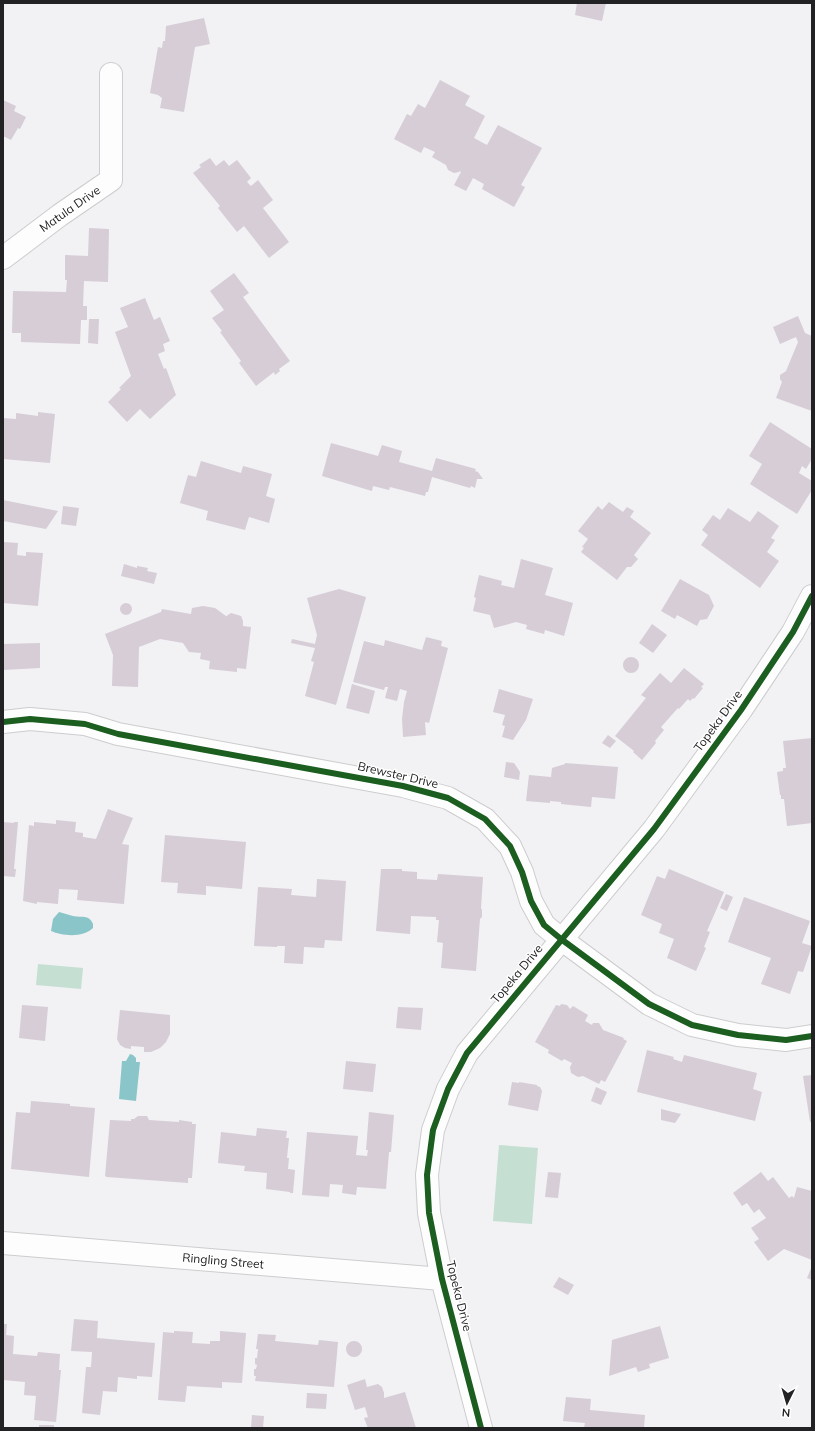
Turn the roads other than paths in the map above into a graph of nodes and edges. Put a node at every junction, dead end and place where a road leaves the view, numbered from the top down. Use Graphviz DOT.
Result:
graph roads {
  1 [pos="111,74"];
  2 [pos="3,258"];
  3 [pos="812,596"];
  4 [pos="3,722"];
  5 [pos="561,939"];
  6 [pos="812,1036"];
  7 [pos="3,1243"];
  8 [pos="442,1279"];
  9 [pos="481,1428"];
  1 -- 2 [label="street, Matula Drive"];
  3 -- 5 [label="street, Topeka Drive"];
  4 -- 5 [label="street, Brewster Drive"];
  5 -- 6 [label="street, Brewster Drive"];
  5 -- 8 [label="street, Topeka Drive"];
  7 -- 8 [label="street, Ringling Street"];
  8 -- 9 [label="street, Topeka Drive"];
}
